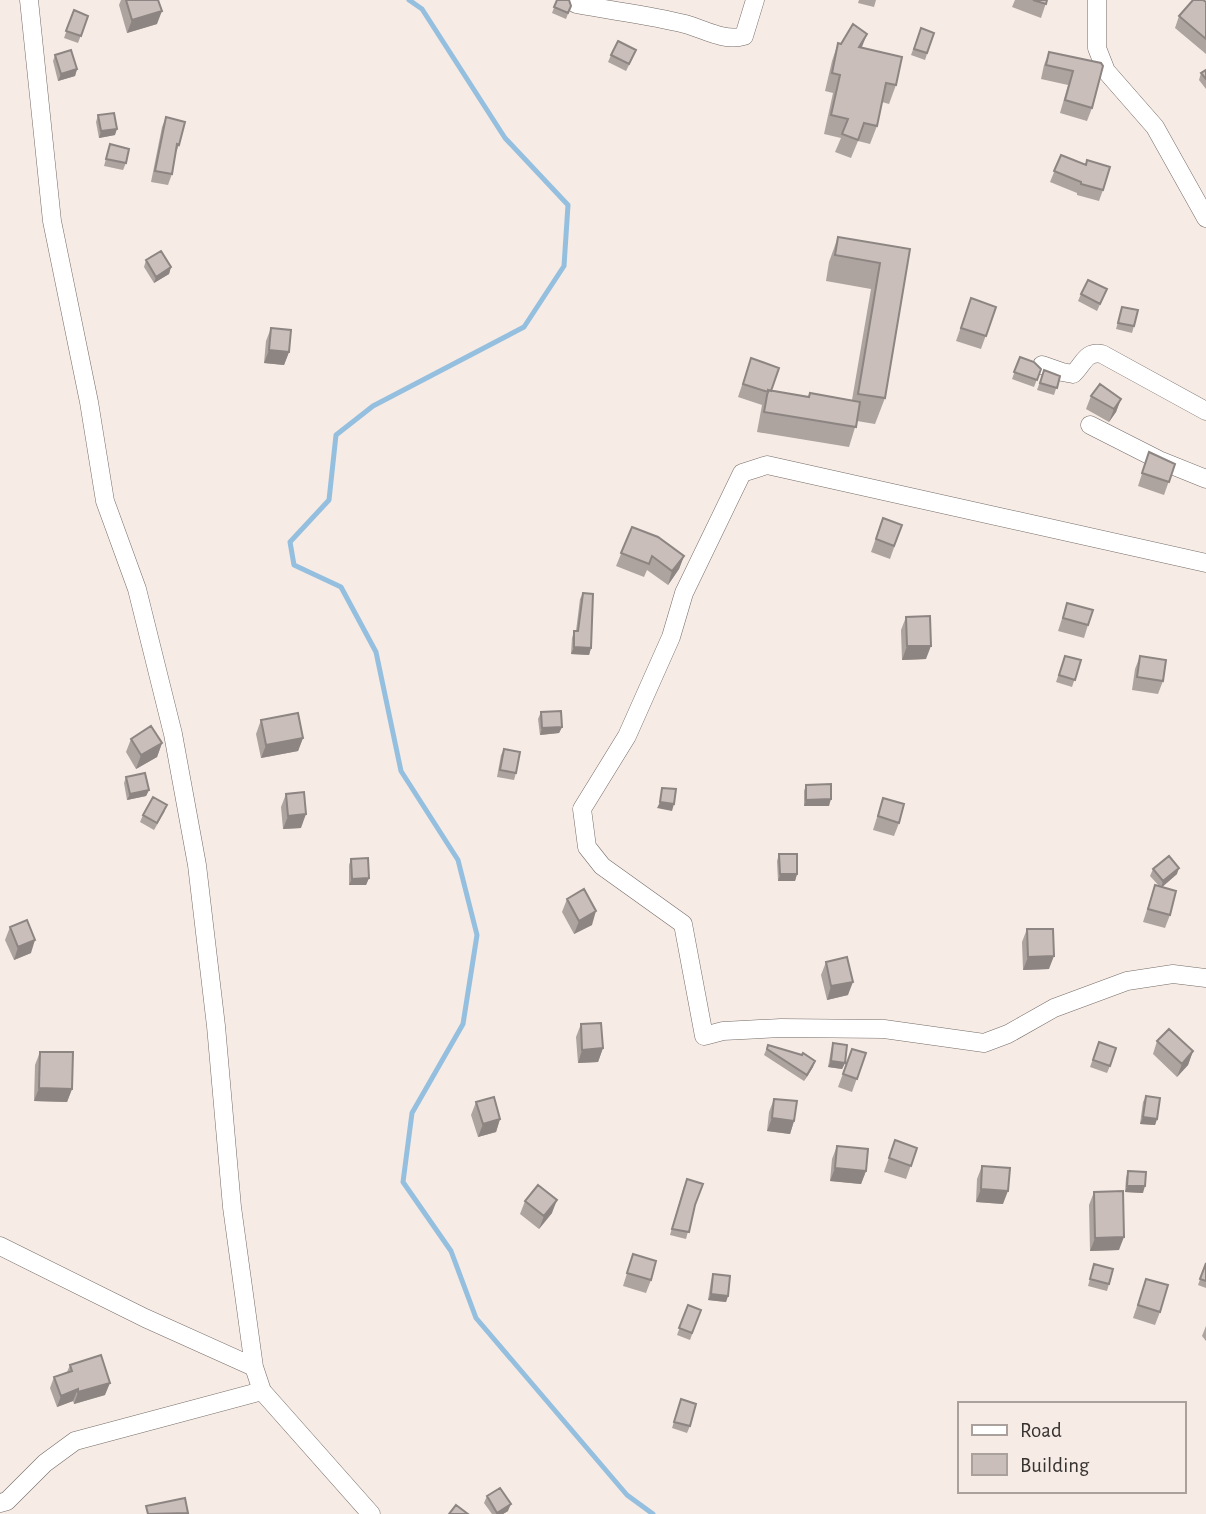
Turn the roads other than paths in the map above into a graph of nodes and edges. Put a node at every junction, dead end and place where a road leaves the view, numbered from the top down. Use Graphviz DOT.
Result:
graph roads {
  1 [pos="29,0"];
  2 [pos="755,0"];
  3 [pos="1097,0"];
  4 [pos="576,4"];
  5 [pos="1206,218"];
  6 [pos="1042,365"];
  7 [pos="1206,411"];
  8 [pos="1090,425"];
  9 [pos="1206,479"];
  10 [pos="1206,563"];
  11 [pos="1206,978"];
  12 [pos="0,1246"];
  13 [pos="254,1367"];
  14 [pos="262,1391"];
  15 [pos="0,1503"];
  16 [pos="371,1514"];
  1 -- 13 [label="street"];
  2 -- 4 [label="street"];
  3 -- 5 [label="street"];
  6 -- 7 [label="street"];
  8 -- 9 [label="street"];
  10 -- 11 [label="street"];
  12 -- 13 [label="street"];
  13 -- 14 [label="street"];
  14 -- 15 [label="street"];
  14 -- 16 [label="street"];
}
